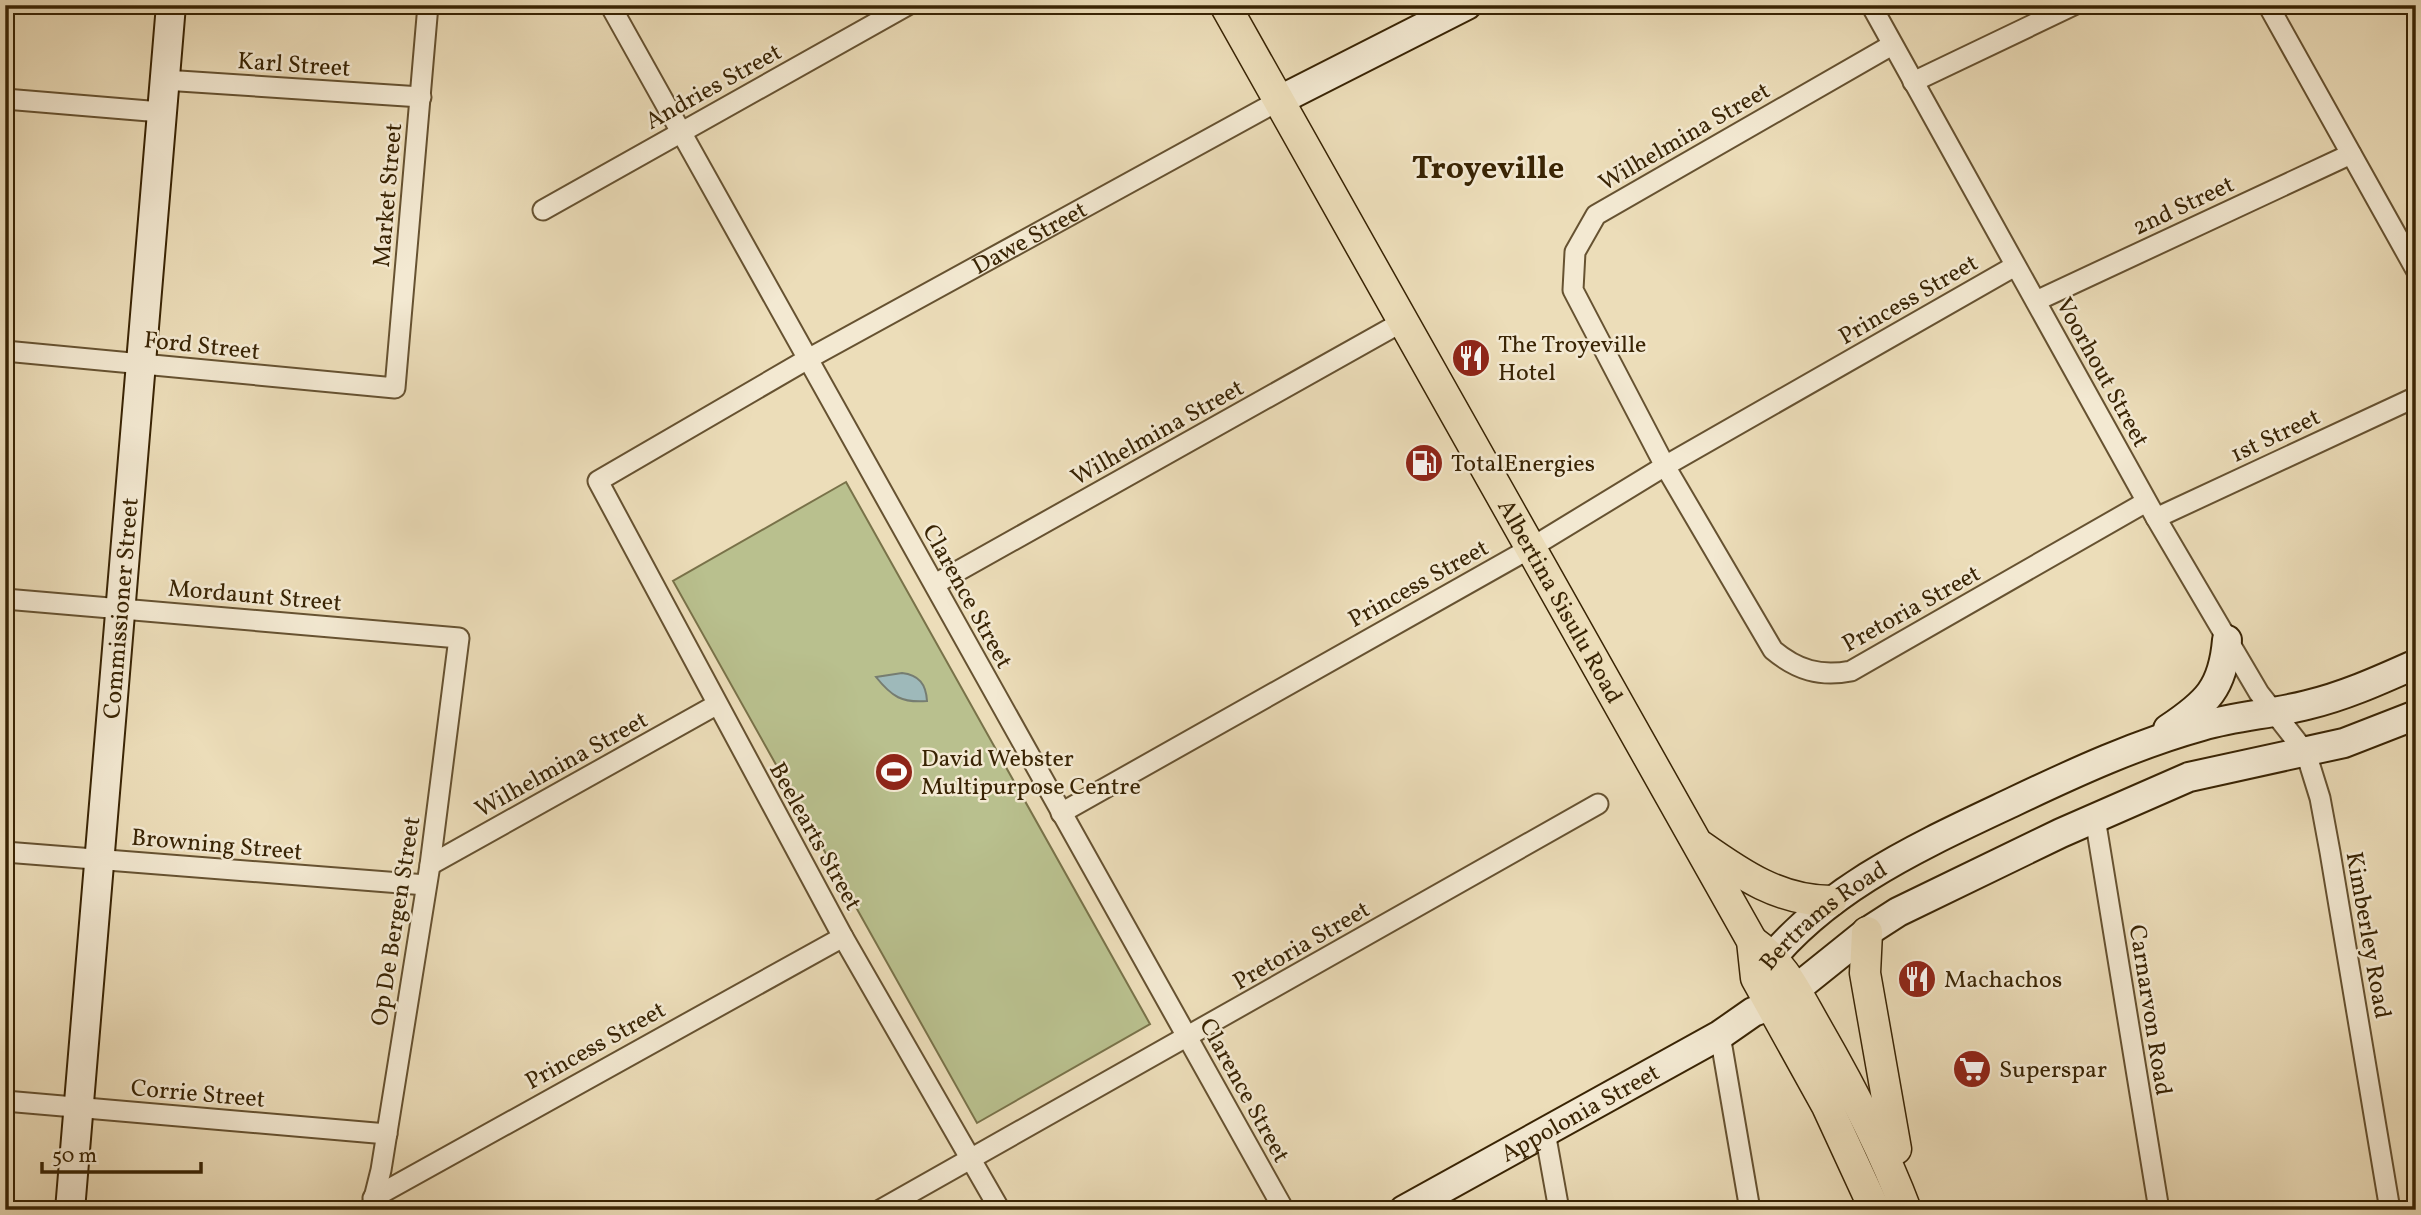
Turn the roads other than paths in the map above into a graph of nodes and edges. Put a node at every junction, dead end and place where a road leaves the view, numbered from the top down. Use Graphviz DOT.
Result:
graph roads {
  1 [pos="171,5"];
  2 [pos="428,5"];
  3 [pos="610,5"];
  4 [pos="908,5"];
  5 [pos="1225,5"];
  6 [pos="1467,5"];
  7 [pos="1871,5"];
  8 [pos="2074,5"];
  9 [pos="2268,5"];
  10 [pos="1892,44"];
  11 [pos="164,80"];
  12 [pos="1913,82"];
  13 [pos="421,97"];
  14 [pos="5,99"];
  15 [pos="1280,100"];
  16 [pos="161,112"];
  17 [pos="681,131"];
  18 [pos="2351,154"];
  19 [pos="542,211"];
  20 [pos="2015,266"];
  21 [pos="2416,270"];
  22 [pos="2036,301"];
  23 [pos="1402,322"];
  24 [pos="5,351"];
  25 [pos="806,360"];
  26 [pos="139,363"];
  27 [pos="395,388"];
  28 [pos="2416,397"];
  29 [pos="1665,466"];
  30 [pos="598,481"];
  31 [pos="2151,510"];
  32 [pos="1529,549"];
  33 [pos="935,584"];
  34 [pos="5,599"];
  35 [pos="121,608"];
  36 [pos="459,638"];
  37 [pos="2227,640"];
  38 [pos="2416,664"];
  39 [pos="716,705"];
  40 [pos="2271,712"];
  41 [pos="2416,715"];
  42 [pos="2152,741"];
  43 [pos="2306,753"];
  44 [pos="1598,804"];
  45 [pos="1060,813"];
  46 [pos="2095,818"];
  47 [pos="1693,839"];
  48 [pos="5,852"];
  49 [pos="98,859"];
  50 [pos="430,865"];
  51 [pos="426,886"];
  52 [pos="1831,901"];
  53 [pos="1867,932"];
  54 [pos="843,937"];
  55 [pos="1760,958"];
  56 [pos="1796,989"];
  57 [pos="1762,1009"];
  58 [pos="1720,1035"];
  59 [pos="1188,1038"];
  60 [pos="5,1101"];
  61 [pos="78,1107"];
  62 [pos="1545,1132"];
  63 [pos="387,1134"];
  64 [pos="972,1159"];
  65 [pos="377,1206"];
  66 [pos="70,1210"];
  67 [pos="880,1210"];
  68 [pos="1000,1210"];
  69 [pos="1284,1210"];
  70 [pos="1404,1210"];
  71 [pos="1559,1210"];
  72 [pos="1750,1210"];
  73 [pos="1875,1210"];
  74 [pos="1907,1210"];
  75 [pos="2159,1210"];
  76 [pos="2390,1210"];
  1 -- 11 [label="main road, Commissioner Street"];
  2 -- 13 [label="street, Market Street"];
  3 -- 17 [label="street, Clarence Street"];
  4 -- 17 [label="street, Andries Street"];
  5 -- 15 [label="main road, Albertina Sisulu Road"];
  6 -- 15 [label="main road, Dawe Street"];
  7 -- 10 [label="street, Voorhout Street"];
  8 -- 12 [label="street"];
  9 -- 18 [label="street"];
  10 -- 12 [label="street, Voorhout Street"];
  10 -- 29 [label="street, Wilhelmina Street"];
  11 -- 13 [label="street, Karl Street"];
  11 -- 16 [label="main road, Commissioner Street"];
  12 -- 20 [label="street, Voorhout Street"];
  13 -- 27 [label="street, Market Street"];
  14 -- 16 [label="street"];
  15 -- 23 [label="main road, Albertina Sisulu Road"];
  15 -- 25 [label="street, Dawe Street"];
  16 -- 26 [label="main road, Commissioner Street"];
  17 -- 19 [label="street, Andries Street"];
  17 -- 25 [label="street, Clarence Street"];
  18 -- 21 [label="street"];
  18 -- 22 [label="street, 2nd Street"];
  20 -- 22 [label="street, Voorhout Street"];
  20 -- 29 [label="street, Princess Street"];
  22 -- 31 [label="street, Voorhout Street"];
  23 -- 32 [label="main road, Albertina Sisulu Road"];
  23 -- 33 [label="street, Wilhelmina Street"];
  24 -- 26 [label="street, Ford Street"];
  25 -- 30 [label="street, Dawe Street"];
  25 -- 33 [label="street, Clarence Street"];
  26 -- 27 [label="street, Ford Street"];
  26 -- 35 [label="main road, Commissioner Street"];
  28 -- 31 [label="street, 1st Street"];
  29 -- 31 [label="street, Pretoria Street"];
  29 -- 32 [label="street, Princess Street"];
  30 -- 39 [label="street, Beelearts Street"];
  31 -- 37 [label="street, Voorhout Street"];
  32 -- 45 [label="street, Princess Street"];
  32 -- 47 [label="main road, Albertina Sisulu Road"];
  33 -- 45 [label="street, Clarence Street"];
  34 -- 35 [label="street, Mordaunt Street"];
  35 -- 36 [label="street, Mordaunt Street"];
  35 -- 49 [label="main road, Commissioner Street"];
  36 -- 50 [label="street, Op De Bergen Street"];
  37 -- 40 [label="street, Voorhout Street"];
  37 -- 42 [label="main road"];
  38 -- 40 [label="main road, Bertrams Road"];
  39 -- 50 [label="street, Wilhelmina Street"];
  39 -- 54 [label="street, Beelearts Street"];
  40 -- 42 [label="main road, Bertrams Road"];
  40 -- 43 [label="street, Voorhout Street"];
  41 -- 43 [label="main road, Bertrams Road"];
  42 -- 52 [label="main road, Bertrams Road"];
  43 -- 46 [label="main road, Bertrams Road"];
  43 -- 76 [label="street, Kimberley Road"];
  44 -- 59 [label="street, Pretoria Street"];
  45 -- 59 [label="street, Clarence Street"];
  46 -- 53 [label="main road, Bertrams Road"];
  46 -- 75 [label="street, Carnarvon Road"];
  47 -- 52 [label="main road"];
  47 -- 55 [label="main road, Albertina Sisulu Road"];
  48 -- 49 [label="street, Browning Street"];
  49 -- 51 [label="street, Browning Street"];
  49 -- 61 [label="main road, Commissioner Street"];
  50 -- 51 [label="street, Op De Bergen Street"];
  51 -- 63 [label="street, Op De Bergen Street"];
  52 -- 55 [label="main road, Bertrams Road"];
  53 -- 56 [label="main road, Bertrams Road"];
  53 -- 74 [label="main road"];
  54 -- 64 [label="street, Beelearts Street"];
  54 -- 65 [label="street, Princess Street"];
  55 -- 56 [label="main road, Albertina Sisulu Road"];
  55 -- 57 [label="main road, Albertina Sisulu Road"];
  56 -- 57 [label="main road, Bertrams Road"];
  56 -- 74 [label="main road, Albertina Sisulu Road"];
  57 -- 58 [label="main road, Appolonia Street"];
  57 -- 73 [label="main road, Albertina Sisulu Road"];
  58 -- 62 [label="main road, Appolonia Street"];
  58 -- 72 [label="street"];
  59 -- 64 [label="street, Pretoria Street"];
  59 -- 69 [label="street, Clarence Street"];
  60 -- 61 [label="street, Corrie Street"];
  61 -- 63 [label="street, Corrie Street"];
  61 -- 66 [label="main road, Commissioner Street"];
  62 -- 70 [label="main road, Appolonia Street"];
  62 -- 71 [label="street"];
  63 -- 65 [label="street, Op De Bergen Street"];
  64 -- 67 [label="street, Pretoria Street"];
  64 -- 68 [label="street, Beelearts Street"];
}
